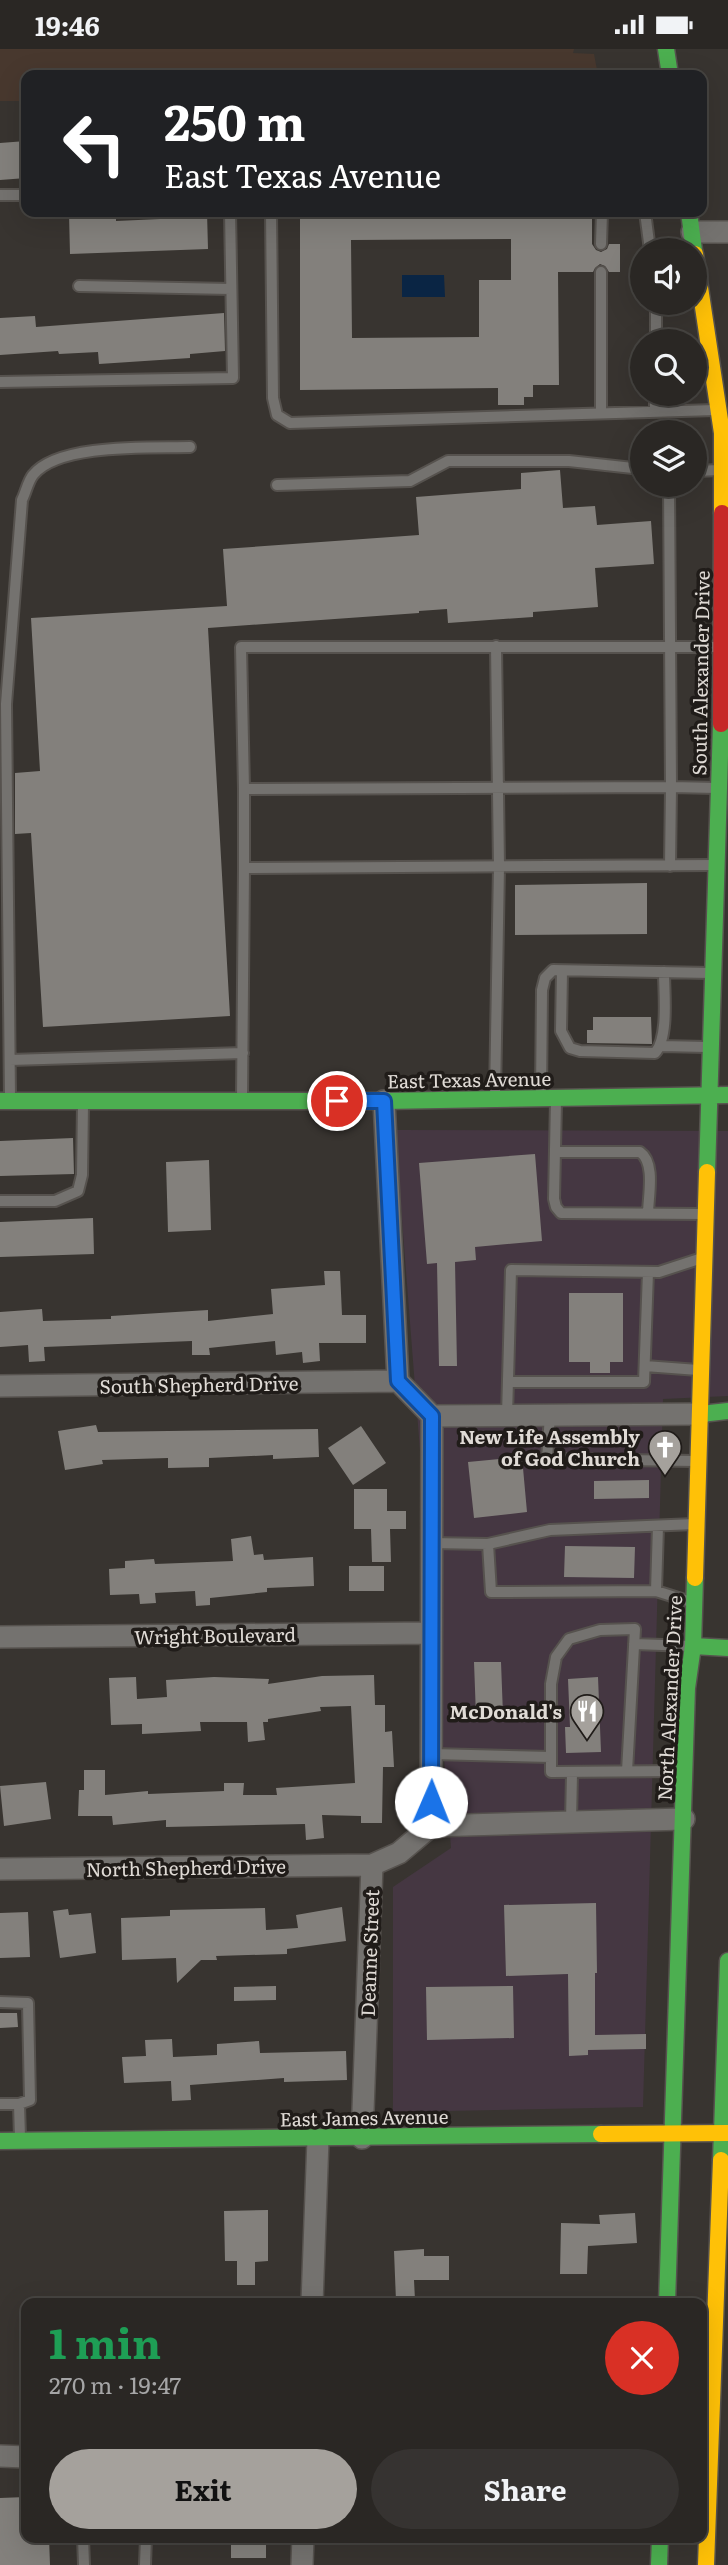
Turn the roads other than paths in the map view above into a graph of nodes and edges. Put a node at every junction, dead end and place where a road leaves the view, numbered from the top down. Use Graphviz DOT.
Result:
graph roads {
  1 [pos="666,49"];
  2 [pos="669,70"];
  3 [pos="0,195"];
  4 [pos="21,195"];
  5 [pos="230,217"];
  6 [pos="271,217"];
  7 [pos="602,217"];
  8 [pos="646,217"];
  9 [pos="728,232"];
  10 [pos="692,237"];
  11 [pos="648,238"];
  12 [pos="601,244"];
  13 [pos="601,272"];
  14 [pos="79,286"];
  15 [pos="231,289"];
  16 [pos="0,382"];
  17 [pos="655,406"];
  18 [pos="718,409"];
  19 [pos="655,412"];
  20 [pos="601,413"];
  21 [pos="190,447"];
  22 [pos="630,468"];
  23 [pos="723,470"];
  24 [pos="707,471"];
  25 [pos="277,485"];
  26 [pos="669,497"];
  27 [pos="496,646"];
  28 [pos="670,646"];
  29 [pos="726,647"];
  30 [pos="671,787"];
  31 [pos="498,788"];
  32 [pos="244,789"];
  33 [pos="719,789"];
  34 [pos="499,866"];
  35 [pos="670,866"];
  36 [pos="717,866"];
  37 [pos="244,868"];
  38 [pos="562,971"];
  39 [pos="664,972"];
  40 [pos="714,973"];
  41 [pos="661,1046"];
  42 [pos="710,1047"];
  43 [pos="243,1053"];
  44 [pos="10,1060"];
  45 [pos="711,1095"];
  46 [pos="728,1095"];
  47 [pos="495,1099"];
  48 [pos="548,1099"];
  49 [pos="5,1101"];
  50 [pos="83,1101"];
  51 [pos="242,1101"];
  52 [pos="384,1101"];
  53 [pos="555,1152"];
  54 [pos="0,1201"];
  55 [pos="648,1214"];
  56 [pos="706,1214"];
  57 [pos="705,1257"];
  58 [pos="648,1272"];
  59 [pos="645,1366"];
  60 [pos="702,1370"];
  61 [pos="398,1381"];
  62 [pos="508,1382"];
  63 [pos="0,1387"];
  64 [pos="728,1411"];
  65 [pos="701,1414"];
  66 [pos="550,1415"];
  67 [pos="432,1416"];
  68 [pos="508,1416"];
  69 [pos="699,1461"];
  70 [pos="697,1524"];
  71 [pos="659,1526"];
  72 [pos="431,1543"];
  73 [pos="488,1544"];
  74 [pos="656,1591"];
  75 [pos="695,1603"];
  76 [pos="430,1633"];
  77 [pos="0,1637"];
  78 [pos="634,1644"];
  79 [pos="693,1646"];
  80 [pos="728,1648"];
  81 [pos="432,1754"];
  82 [pos="551,1757"];
  83 [pos="627,1771"];
  84 [pos="686,1771"];
  85 [pos="572,1773"];
  86 [pos="684,1819"];
  87 [pos="571,1822"];
  88 [pos="431,1826"];
  89 [pos="372,1865"];
  90 [pos="0,1869"];
  91 [pos="728,1961"];
  92 [pos="0,2002"];
  93 [pos="0,2104"];
  94 [pos="19,2104"];
  95 [pos="724,2133"];
  96 [pos="672,2134"];
  97 [pos="362,2138"];
  98 [pos="318,2139"];
  99 [pos="0,2141"];
  100 [pos="20,2141"];
  101 [pos="312,2298"];
  102 [pos="667,2298"];
  103 [pos="711,2397"];
  104 [pos="728,2398"];
  105 [pos="707,2448"];
  106 [pos="0,2456"];
  107 [pos="21,2457"];
  108 [pos="707,2481"];
  109 [pos="83,2543"];
  110 [pos="146,2543"];
  111 [pos="303,2543"];
  112 [pos="660,2543"];
  113 [pos="84,2565"];
  114 [pos="145,2565"];
  115 [pos="302,2565"];
  116 [pos="659,2565"];
  117 [pos="706,2565"];
  1 -- 2 [label="main road"];
  3 -- 4 [label="lane"];
  5 -- 15 [label="lane"];
  6 -- 20 [label="lane"];
  7 -- 12 [label="lane"];
  8 -- 11 [label="lane"];
  9 -- 10 [label="street"];
  10 -- 18 [label="main road, South Alexander Drive"];
  13 -- 20 [label="lane"];
  14 -- 15 [label="lane"];
  15 -- 16 [label="lane"];
  17 -- 19 [label="lane"];
  18 -- 19 [label="lane"];
  18 -- 23 [label="main road, South Alexander Drive"];
  19 -- 20 [label="lane"];
  21 -- 44 [label="lane"];
  22 -- 25 [label="lane"];
  23 -- 24 [label="lane"];
  23 -- 29 [label="main road, South Alexander Drive"];
  26 -- 28 [label="lane"];
  27 -- 28 [label="lane"];
  27 -- 31 [label="lane"];
  27 -- 32 [label="lane"];
  28 -- 29 [label="lane"];
  28 -- 30 [label="lane"];
  29 -- 33 [label="main road, South Alexander Drive"];
  30 -- 31 [label="lane"];
  30 -- 33 [label="lane"];
  30 -- 35 [label="lane"];
  31 -- 32 [label="lane"];
  31 -- 34 [label="lane"];
  32 -- 37 [label="lane"];
  33 -- 36 [label="main road, South Alexander Drive"];
  34 -- 35 [label="lane"];
  34 -- 37 [label="lane"];
  34 -- 47 [label="lane"];
  35 -- 36 [label="lane"];
  36 -- 40 [label="main road, South Alexander Drive"];
  37 -- 43 [label="lane"];
  38 -- 39 [label="lane"];
  38 -- 41 [label="lane"];
  38 -- 48 [label="lane"];
  39 -- 40 [label="lane"];
  39 -- 41 [label="lane"];
  40 -- 42 [label="main road, South Alexander Drive"];
  41 -- 42 [label="lane"];
  42 -- 45 [label="main road, South Alexander Drive"];
  43 -- 44 [label="lane"];
  43 -- 51 [label="lane"];
  44 -- 49 [label="lane"];
  45 -- 46 [label="main road, East Texas Avenue"];
  45 -- 48 [label="main road, East Texas Avenue"];
  45 -- 56 [label="main road, North Alexander Drive"];
  47 -- 48 [label="main road, East Texas Avenue"];
  47 -- 52 [label="main road, East Texas Avenue"];
  48 -- 53 [label="lane"];
  49 -- 50 [label="main road, East Texas Avenue"];
  50 -- 51 [label="main road, East Texas Avenue"];
  50 -- 54 [label="lane"];
  51 -- 52 [label="main road, East Texas Avenue"];
  52 -- 61 [label="street"];
  53 -- 55 [label="lane"];
  53 -- 55 [label="lane"];
  55 -- 56 [label="lane"];
  56 -- 57 [label="main road, North Alexander Drive"];
  57 -- 58 [label="lane"];
  57 -- 60 [label="main road, North Alexander Drive"];
  58 -- 59 [label="lane"];
  58 -- 62 [label="lane"];
  59 -- 60 [label="lane"];
  59 -- 62 [label="lane"];
  60 -- 65 [label="main road, North Alexander Drive"];
  61 -- 63 [label="street, South Shepherd Drive"];
  61 -- 67 [label="street"];
  62 -- 68 [label="lane"];
  64 -- 65 [label="main road"];
  65 -- 66 [label="street"];
  65 -- 69 [label="main road, North Alexander Drive"];
  66 -- 68 [label="street"];
  66 -- 69 [label="lane"];
  67 -- 68 [label="street"];
  67 -- 72 [label="street"];
  69 -- 70 [label="main road, North Alexander Drive"];
  70 -- 71 [label="lane"];
  70 -- 75 [label="main road, North Alexander Drive"];
  71 -- 73 [label="lane"];
  71 -- 74 [label="lane"];
  72 -- 73 [label="lane"];
  72 -- 76 [label="street"];
  73 -- 74 [label="lane"];
  74 -- 75 [label="lane"];
  75 -- 79 [label="main road, North Alexander Drive"];
  76 -- 77 [label="street, Wright Boulevard"];
  76 -- 81 [label="street"];
  78 -- 79 [label="lane"];
  78 -- 82 [label="lane"];
  78 -- 83 [label="lane"];
  79 -- 80 [label="main road"];
  79 -- 84 [label="main road, North Alexander Drive"];
  81 -- 82 [label="lane"];
  81 -- 88 [label="street"];
  82 -- 85 [label="lane"];
  83 -- 84 [label="lane"];
  83 -- 85 [label="lane"];
  84 -- 86 [label="main road, North Alexander Drive"];
  85 -- 87 [label="lane"];
  86 -- 87 [label="street"];
  86 -- 96 [label="main road, North Alexander Drive"];
  87 -- 88 [label="street"];
  88 -- 89 [label="street, Deanne Street"];
  89 -- 90 [label="street, North Shepherd Drive"];
  89 -- 97 [label="street, Deanne Street"];
  91 -- 95 [label="main road"];
  92 -- 94 [label="lane"];
  93 -- 94 [label="lane"];
  94 -- 100 [label="lane"];
  95 -- 96 [label="main road, East James Avenue"];
  95 -- 103 [label="main road"];
  96 -- 97 [label="main road, East James Avenue"];
  96 -- 102 [label="main road, North Alexander Drive"];
  97 -- 98 [label="main road, East James Avenue"];
  98 -- 100 [label="main road, East James Avenue"];
  98 -- 101 [label="street"];
  99 -- 100 [label="main road, East James Avenue"];
  103 -- 104 [label="lane"];
  103 -- 105 [label="main road"];
  106 -- 107 [label="street"];
  108 -- 117 [label="main road"];
  109 -- 113 [label="lane"];
  110 -- 114 [label="lane"];
  111 -- 115 [label="street"];
  112 -- 116 [label="main road"];
}
